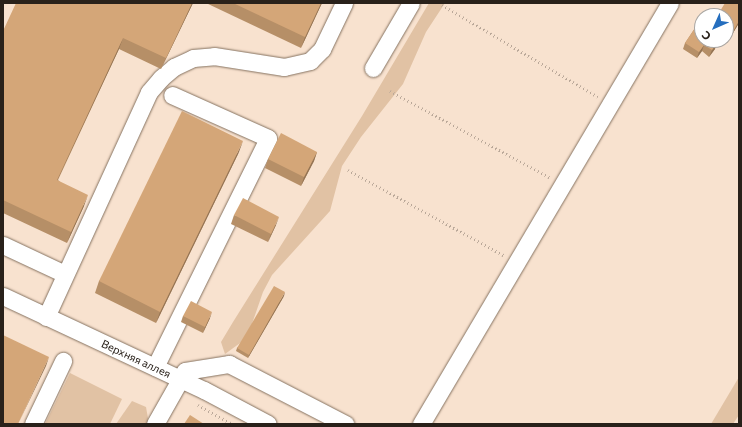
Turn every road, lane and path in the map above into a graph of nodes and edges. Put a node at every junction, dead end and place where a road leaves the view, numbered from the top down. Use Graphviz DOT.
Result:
graph roads {
  1 [pos="344,3"];
  2 [pos="411,3"];
  3 [pos="670,3"];
  4 [pos="442,5"];
  5 [pos="373,68"];
  6 [pos="390,92"];
  7 [pos="172,95"];
  8 [pos="610,104"];
  9 [pos="348,170"];
  10 [pos="563,184"];
  11 [pos="3,245"];
  12 [pos="516,263"];
  13 [pos="65,274"];
  14 [pos="3,296"];
  15 [pos="46,317"];
  16 [pos="63,361"];
  17 [pos="155,367"];
  18 [pos="180,379"];
  19 [pos="196,404"];
  20 [pos="33,424"];
  21 [pos="155,424"];
  22 [pos="232,424"];
  23 [pos="268,424"];
  24 [pos="345,424"];
  25 [pos="421,424"];
  1 -- 13 [label="street"];
  2 -- 5 [label="street"];
  3 -- 8 [label="street"];
  4 -- 8 [label="path"];
  6 -- 10 [label="path"];
  7 -- 17 [label="street"];
  8 -- 10 [label="street"];
  9 -- 12 [label="path"];
  10 -- 12 [label="street"];
  11 -- 13 [label="street"];
  12 -- 25 [label="street"];
  13 -- 15 [label="street"];
  14 -- 15 [label="street, Верхняя аллея"];
  15 -- 17 [label="street, Верхняя аллея"];
  16 -- 20 [label="street"];
  17 -- 18 [label="street, Верхняя аллея"];
  18 -- 21 [label="street"];
  18 -- 23 [label="street, Верхняя аллея"];
  18 -- 24 [label="street"];
  19 -- 22 [label="path"];
}
